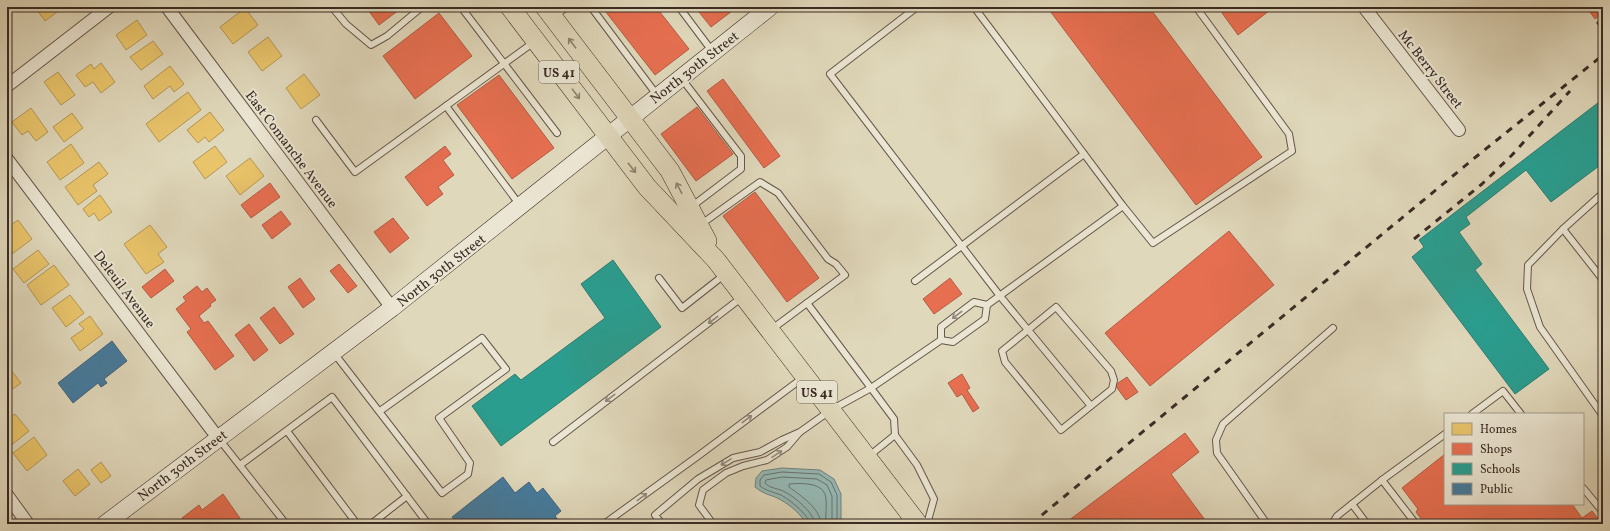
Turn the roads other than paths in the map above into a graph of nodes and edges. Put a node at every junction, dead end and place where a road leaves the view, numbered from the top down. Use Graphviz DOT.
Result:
graph roads {
  1 [pos="110,7"];
  2 [pos="167,7"];
  3 [pos="332,7"];
  4 [pos="422,7"];
  5 [pos="461,7"];
  6 [pos="510,7"];
  7 [pos="591,7"];
  8 [pos="679,7"];
  9 [pos="917,7"];
  10 [pos="974,7"];
  11 [pos="1196,7"];
  12 [pos="1364,7"];
  13 [pos="766,8"];
  14 [pos="555,10"];
  15 [pos="535,41"];
  16 [pos="713,52"];
  17 [pos="504,63"];
  18 [pos="681,78"];
  19 [pos="7,86"];
  20 [pos="658,96"];
  21 [pos="446,106"];
  22 [pos="630,118"];
  23 [pos="316,120"];
  24 [pos="1459,130"];
  25 [pos="557,133"];
  26 [pos="608,137"];
  27 [pos="1084,154"];
  28 [pos="7,159"];
  29 [pos="1603,193"];
  30 [pos="521,206"];
  31 [pos="1122,206"];
  32 [pos="690,208"];
  33 [pos="699,226"];
  34 [pos="1563,229"];
  35 [pos="962,245"];
  36 [pos="722,266"];
  37 [pos="659,278"];
  38 [pos="1603,280"];
  39 [pos="915,281"];
  40 [pos="744,296"];
  41 [pos="1000,296"];
  42 [pos="807,303"];
  43 [pos="987,305"];
  44 [pos="392,308"];
  45 [pos="1333,328"];
  46 [pos="770,330"];
  47 [pos="1028,330"];
  48 [pos="941,340"];
  49 [pos="333,352"];
  50 [pos="805,376"];
  51 [pos="871,388"];
  52 [pos="1091,406"];
  53 [pos="831,410"];
  54 [pos="380,412"];
  55 [pos="1473,413"];
  56 [pos="1520,413"];
  57 [pos="1603,416"];
  58 [pos="287,431"];
  59 [pos="800,432"];
  60 [pos="895,435"];
  61 [pos="1444,435"];
  62 [pos="218,438"];
  63 [pos="553,442"];
  64 [pos="867,457"];
  65 [pos="240,465"];
  66 [pos="1382,480"];
  67 [pos="1584,489"];
  68 [pos="7,495"];
  69 [pos="407,496"];
  70 [pos="1352,504"];
  71 [pos="1603,512"];
  72 [pos="28,524"];
  73 [pos="105,524"];
  74 [pos="286,524"];
  75 [pos="357,524"];
  76 [pos="371,524"];
  77 [pos="428,524"];
  78 [pos="604,524"];
  79 [pos="662,524"];
  80 [pos="713,524"];
  81 [pos="918,524"];
  82 [pos="927,524"];
  83 [pos="1267,524"];
  84 [pos="1332,524"];
  85 [pos="1367,524"];
  86 [pos="1416,524"];
  1 -- 19 [label="street"];
  2 -- 44 [label="street, East Comanche Avenue"];
  3 -- 4 [label="lane"];
  5 -- 17 [label="lane"];
  6 -- 15 [label="main road, US 41"];
  7 -- 20 [label="lane"];
  8 -- 16 [label="lane"];
  9 -- 35 [label="lane"];
  10 -- 27 [label="lane"];
  11 -- 31 [label="lane"];
  12 -- 24 [label="street, Mc Berry Street"];
  13 -- 16 [label="street, North 30th Street"];
  22 -- 14 [label="main road, US 41, one-way"];
  15 -- 17 [label="lane"];
  15 -- 26 [label="main road, US 41, one-way"];
  16 -- 18 [label="street, North 30th Street"];
  17 -- 21 [label="lane"];
  17 -- 25 [label="lane"];
  18 -- 20 [label="street, North 30th Street"];
  18 -- 32 [label="lane"];
  20 -- 22 [label="street, North 30th Street"];
  21 -- 23 [label="lane"];
  21 -- 30 [label="lane"];
  22 -- 26 [label="street, North 30th Street"];
  32 -- 22 [label="main road, US 41, one-way"];
  26 -- 30 [label="street, North 30th Street"];
  26 -- 36 [label="main road, US 41, one-way"];
  27 -- 31 [label="lane"];
  27 -- 35 [label="lane"];
  28 -- 62 [label="street, Deleuil Avenue"];
  29 -- 34 [label="lane"];
  30 -- 44 [label="street, North 30th Street"];
  31 -- 41 [label="lane"];
  32 -- 33 [label="main road, US 41"];
  33 -- 36 [label="main road, US 41"];
  33 -- 42 [label="lane"];
  34 -- 38 [label="lane"];
  34 -- 57 [label="lane"];
  35 -- 39 [label="lane"];
  35 -- 41 [label="lane"];
  36 -- 37 [label="lane"];
  36 -- 40 [label="main road, US 41"];
  40 -- 46 [label="main road, US 41"];
  40 -- 63 [label="lane, one-way"];
  41 -- 43 [label="lane"];
  41 -- 47 [label="lane"];
  42 -- 46 [label="lane"];
  42 -- 51 [label="lane"];
  43 -- 48 [label="lane"];
  43 -- 48 [label="lane, one-way"];
  44 -- 49 [label="street, North 30th Street"];
  45 -- 83 [label="lane"];
  46 -- 50 [label="main road, US 41"];
  47 -- 52 [label="lane"];
  47 -- 52 [label="lane"];
  47 -- 52 [label="lane"];
  48 -- 51 [label="lane"];
  49 -- 54 [label="lane"];
  49 -- 62 [label="street, North 30th Street"];
  50 -- 53 [label="main road, US 41"];
  78 -- 50 [label="lane, one-way"];
  51 -- 53 [label="lane"];
  51 -- 60 [label="lane"];
  53 -- 59 [label="lane"];
  53 -- 64 [label="main road, US 41"];
  54 -- 54 [label="lane"];
  55 -- 56 [label="lane"];
  58 -- 65 [label="lane"];
  58 -- 69 [label="lane"];
  58 -- 75 [label="lane"];
  59 -- 79 [label="lane, one-way"];
  80 -- 59 [label="lane, one-way"];
  60 -- 64 [label="lane"];
  60 -- 82 [label="lane"];
  61 -- 66 [label="lane"];
  62 -- 65 [label="lane"];
  62 -- 73 [label="street, North 30th Street"];
  64 -- 81 [label="main road, US 41"];
  65 -- 74 [label="lane"];
  66 -- 70 [label="lane"];
  66 -- 86 [label="lane"];
  67 -- 71 [label="lane"];
  68 -- 72 [label="street"];
  69 -- 76 [label="lane"];
  69 -- 77 [label="lane"];
  70 -- 84 [label="lane"];
  70 -- 85 [label="lane"];
}
